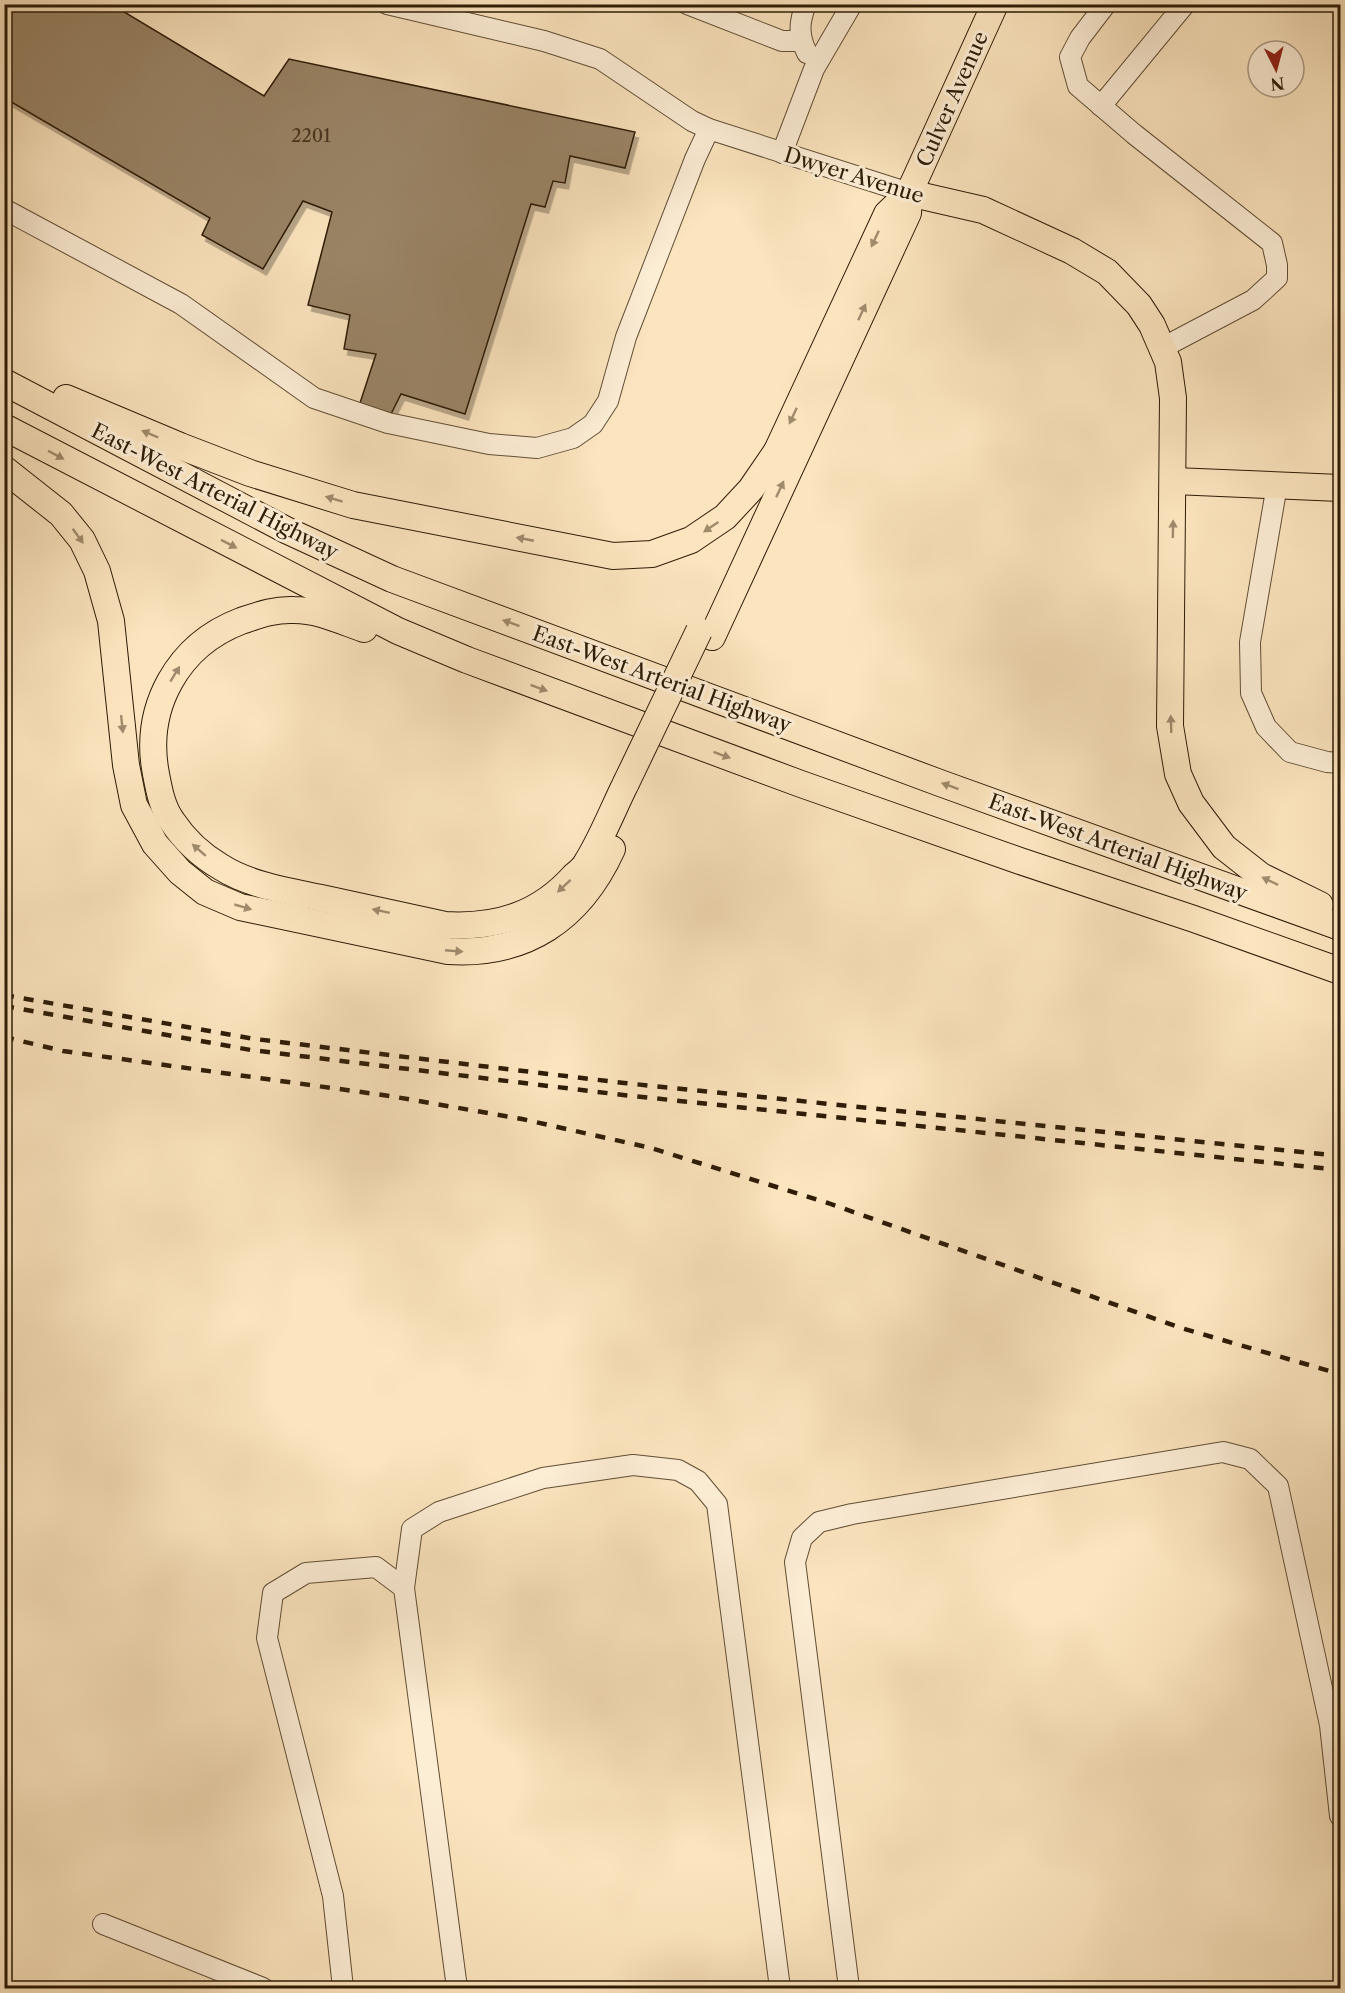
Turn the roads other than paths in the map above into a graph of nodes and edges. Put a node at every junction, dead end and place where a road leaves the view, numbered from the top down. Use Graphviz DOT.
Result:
graph roads {
  1 [pos="387,4"];
  2 [pos="687,4"];
  3 [pos="806,4"];
  4 [pos="852,4"];
  5 [pos="995,4"];
  6 [pos="1106,4"];
  7 [pos="1185,4"];
  8 [pos="801,41"];
  9 [pos="814,69"];
  10 [pos="1101,106"];
  11 [pos="709,129"];
  12 [pos="782,153"];
  13 [pos="909,193"];
  14 [pos="4,209"];
  15 [pos="1162,348"];
  16 [pos="4,371"];
  17 [pos="4,382"];
  18 [pos="4,428"];
  19 [pos="777,452"];
  20 [pos="4,469"];
  21 [pos="1174,482"];
  22 [pos="1277,485"];
  23 [pos="1341,488"];
  24 [pos="705,634"];
  25 [pos="466,660"];
  26 [pos="1341,763"];
  27 [pos="633,786"];
  28 [pos="1341,918"];
  29 [pos="1341,927"];
  30 [pos="1341,971"];
  31 [pos="404,1588"];
  32 [pos="1336,1751"];
  33 [pos="1341,1816"];
  34 [pos="103,1924"];
  35 [pos="263,1989"];
  36 [pos="343,1989"];
  37 [pos="457,1989"];
  38 [pos="780,1989"];
  39 [pos="849,1989"];
  1 -- 11 [label="street, Dwyer Avenue"];
  2 -- 8 [label="street"];
  3 -- 8 [label="street"];
  4 -- 9 [label="street"];
  5 -- 13 [label="main road, Culver Avenue"];
  6 -- 10 [label="street"];
  7 -- 10 [label="street"];
  8 -- 9 [label="street"];
  9 -- 12 [label="street"];
  10 -- 15 [label="street"];
  11 -- 12 [label="street, Dwyer Avenue"];
  11 -- 14 [label="street"];
  12 -- 13 [label="street, Dwyer Avenue"];
  13 -- 15 [label="main road, Dwyer Avenue"];
  13 -- 19 [label="main road, one-way"];
  24 -- 13 [label="main road, one-way"];
  15 -- 21 [label="main road, Dwyer Avenue"];
  19 -- 16 [label="main road, one-way"];
  29 -- 17 [label="main road, East-West Arterial Highway, one-way"];
  18 -- 25 [label="main road, East-West Arterial Highway, one-way"];
  19 -- 24 [label="main road"];
  20 -- 27 [label="main road, one-way"];
  21 -- 22 [label="main road"];
  28 -- 21 [label="main road, Dwyer Avenue, one-way"];
  22 -- 23 [label="main road"];
  22 -- 26 [label="street"];
  24 -- 27 [label="main road, bridge"];
  27 -- 25 [label="main road, one-way"];
  25 -- 30 [label="main road, East-West Arterial Highway, one-way"];
  31 -- 36 [label="street"];
  31 -- 37 [label="street"];
  31 -- 38 [label="street"];
  32 -- 33 [label="street"];
  32 -- 39 [label="street"];
  34 -- 35 [label="street"];
}
